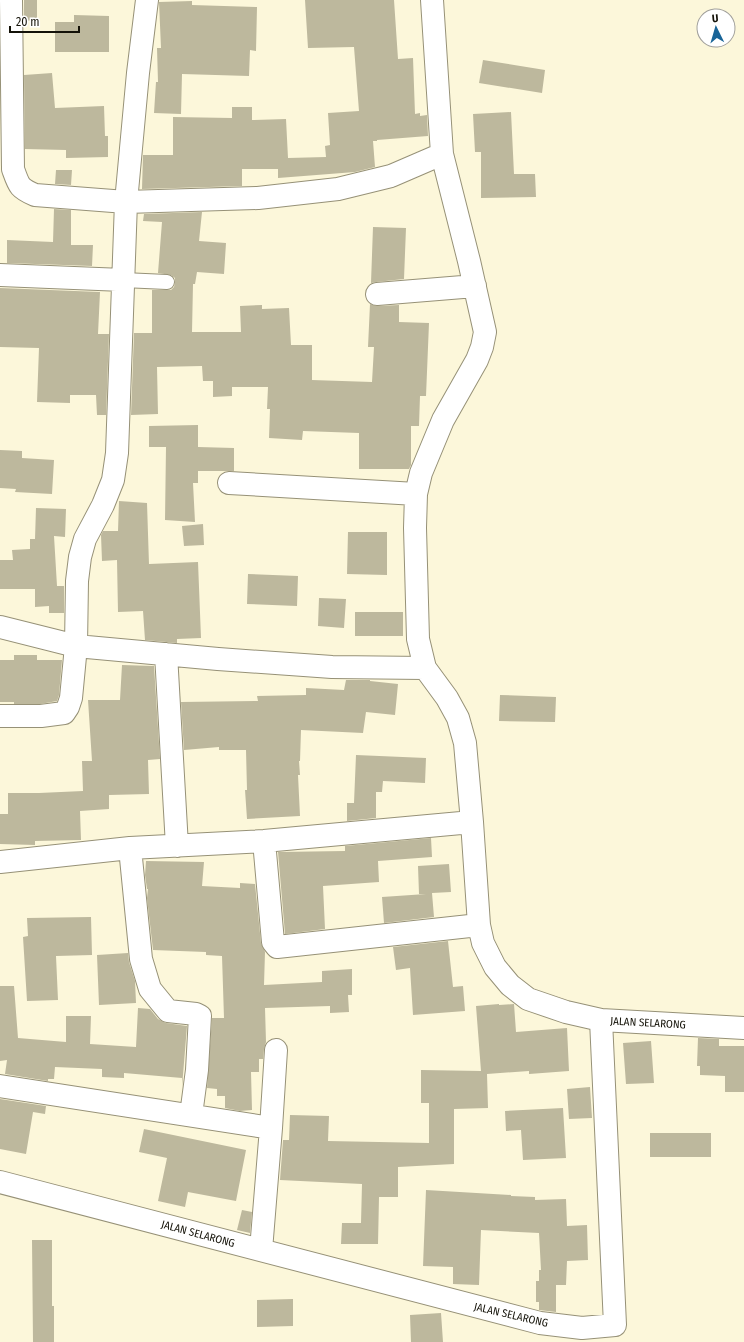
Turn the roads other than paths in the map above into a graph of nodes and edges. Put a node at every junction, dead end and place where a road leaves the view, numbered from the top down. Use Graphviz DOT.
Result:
graph roads {
  1 [pos="11,0"];
  2 [pos="147,0"];
  3 [pos="432,0"];
  4 [pos="442,154"];
  5 [pos="126,202"];
  6 [pos="0,275"];
  7 [pos="123,280"];
  8 [pos="167,282"];
  9 [pos="475,286"];
  10 [pos="377,294"];
  11 [pos="229,483"];
  12 [pos="416,494"];
  13 [pos="0,627"];
  14 [pos="76,646"];
  15 [pos="166,654"];
  16 [pos="425,668"];
  17 [pos="0,716"];
  18 [pos="472,822"];
  19 [pos="264,841"];
  20 [pos="177,846"];
  21 [pos="130,848"];
  22 [pos="0,862"];
  23 [pos="479,925"];
  24 [pos="601,1020"];
  25 [pos="744,1028"];
  26 [pos="276,1050"];
  27 [pos="0,1086"];
  28 [pos="191,1115"];
  29 [pos="271,1128"];
  30 [pos="0,1182"];
  31 [pos="261,1250"];
  32 [pos="615,1333"];
  1 -- 5 [label="street"];
  2 -- 5 [label="street"];
  3 -- 4 [label="street"];
  4 -- 5 [label="street"];
  4 -- 9 [label="street"];
  5 -- 7 [label="street"];
  6 -- 7 [label="street"];
  7 -- 8 [label="lane"];
  7 -- 14 [label="street"];
  9 -- 10 [label="street"];
  9 -- 12 [label="street"];
  11 -- 12 [label="street"];
  12 -- 16 [label="street"];
  13 -- 14 [label="street"];
  14 -- 15 [label="street"];
  14 -- 17 [label="street"];
  15 -- 16 [label="street"];
  15 -- 20 [label="street"];
  16 -- 18 [label="street"];
  18 -- 19 [label="street"];
  18 -- 23 [label="street"];
  19 -- 20 [label="street"];
  19 -- 23 [label="street"];
  20 -- 21 [label="street"];
  21 -- 22 [label="street"];
  21 -- 28 [label="street"];
  23 -- 24 [label="street"];
  24 -- 25 [label="street, JALAN SELARONG"];
  24 -- 32 [label="street, JALAN SELARONG"];
  26 -- 29 [label="street"];
  27 -- 28 [label="street"];
  28 -- 29 [label="street"];
  29 -- 31 [label="street"];
  30 -- 31 [label="street, JALAN SELARONG"];
  31 -- 32 [label="street, JALAN SELARONG"];
}
